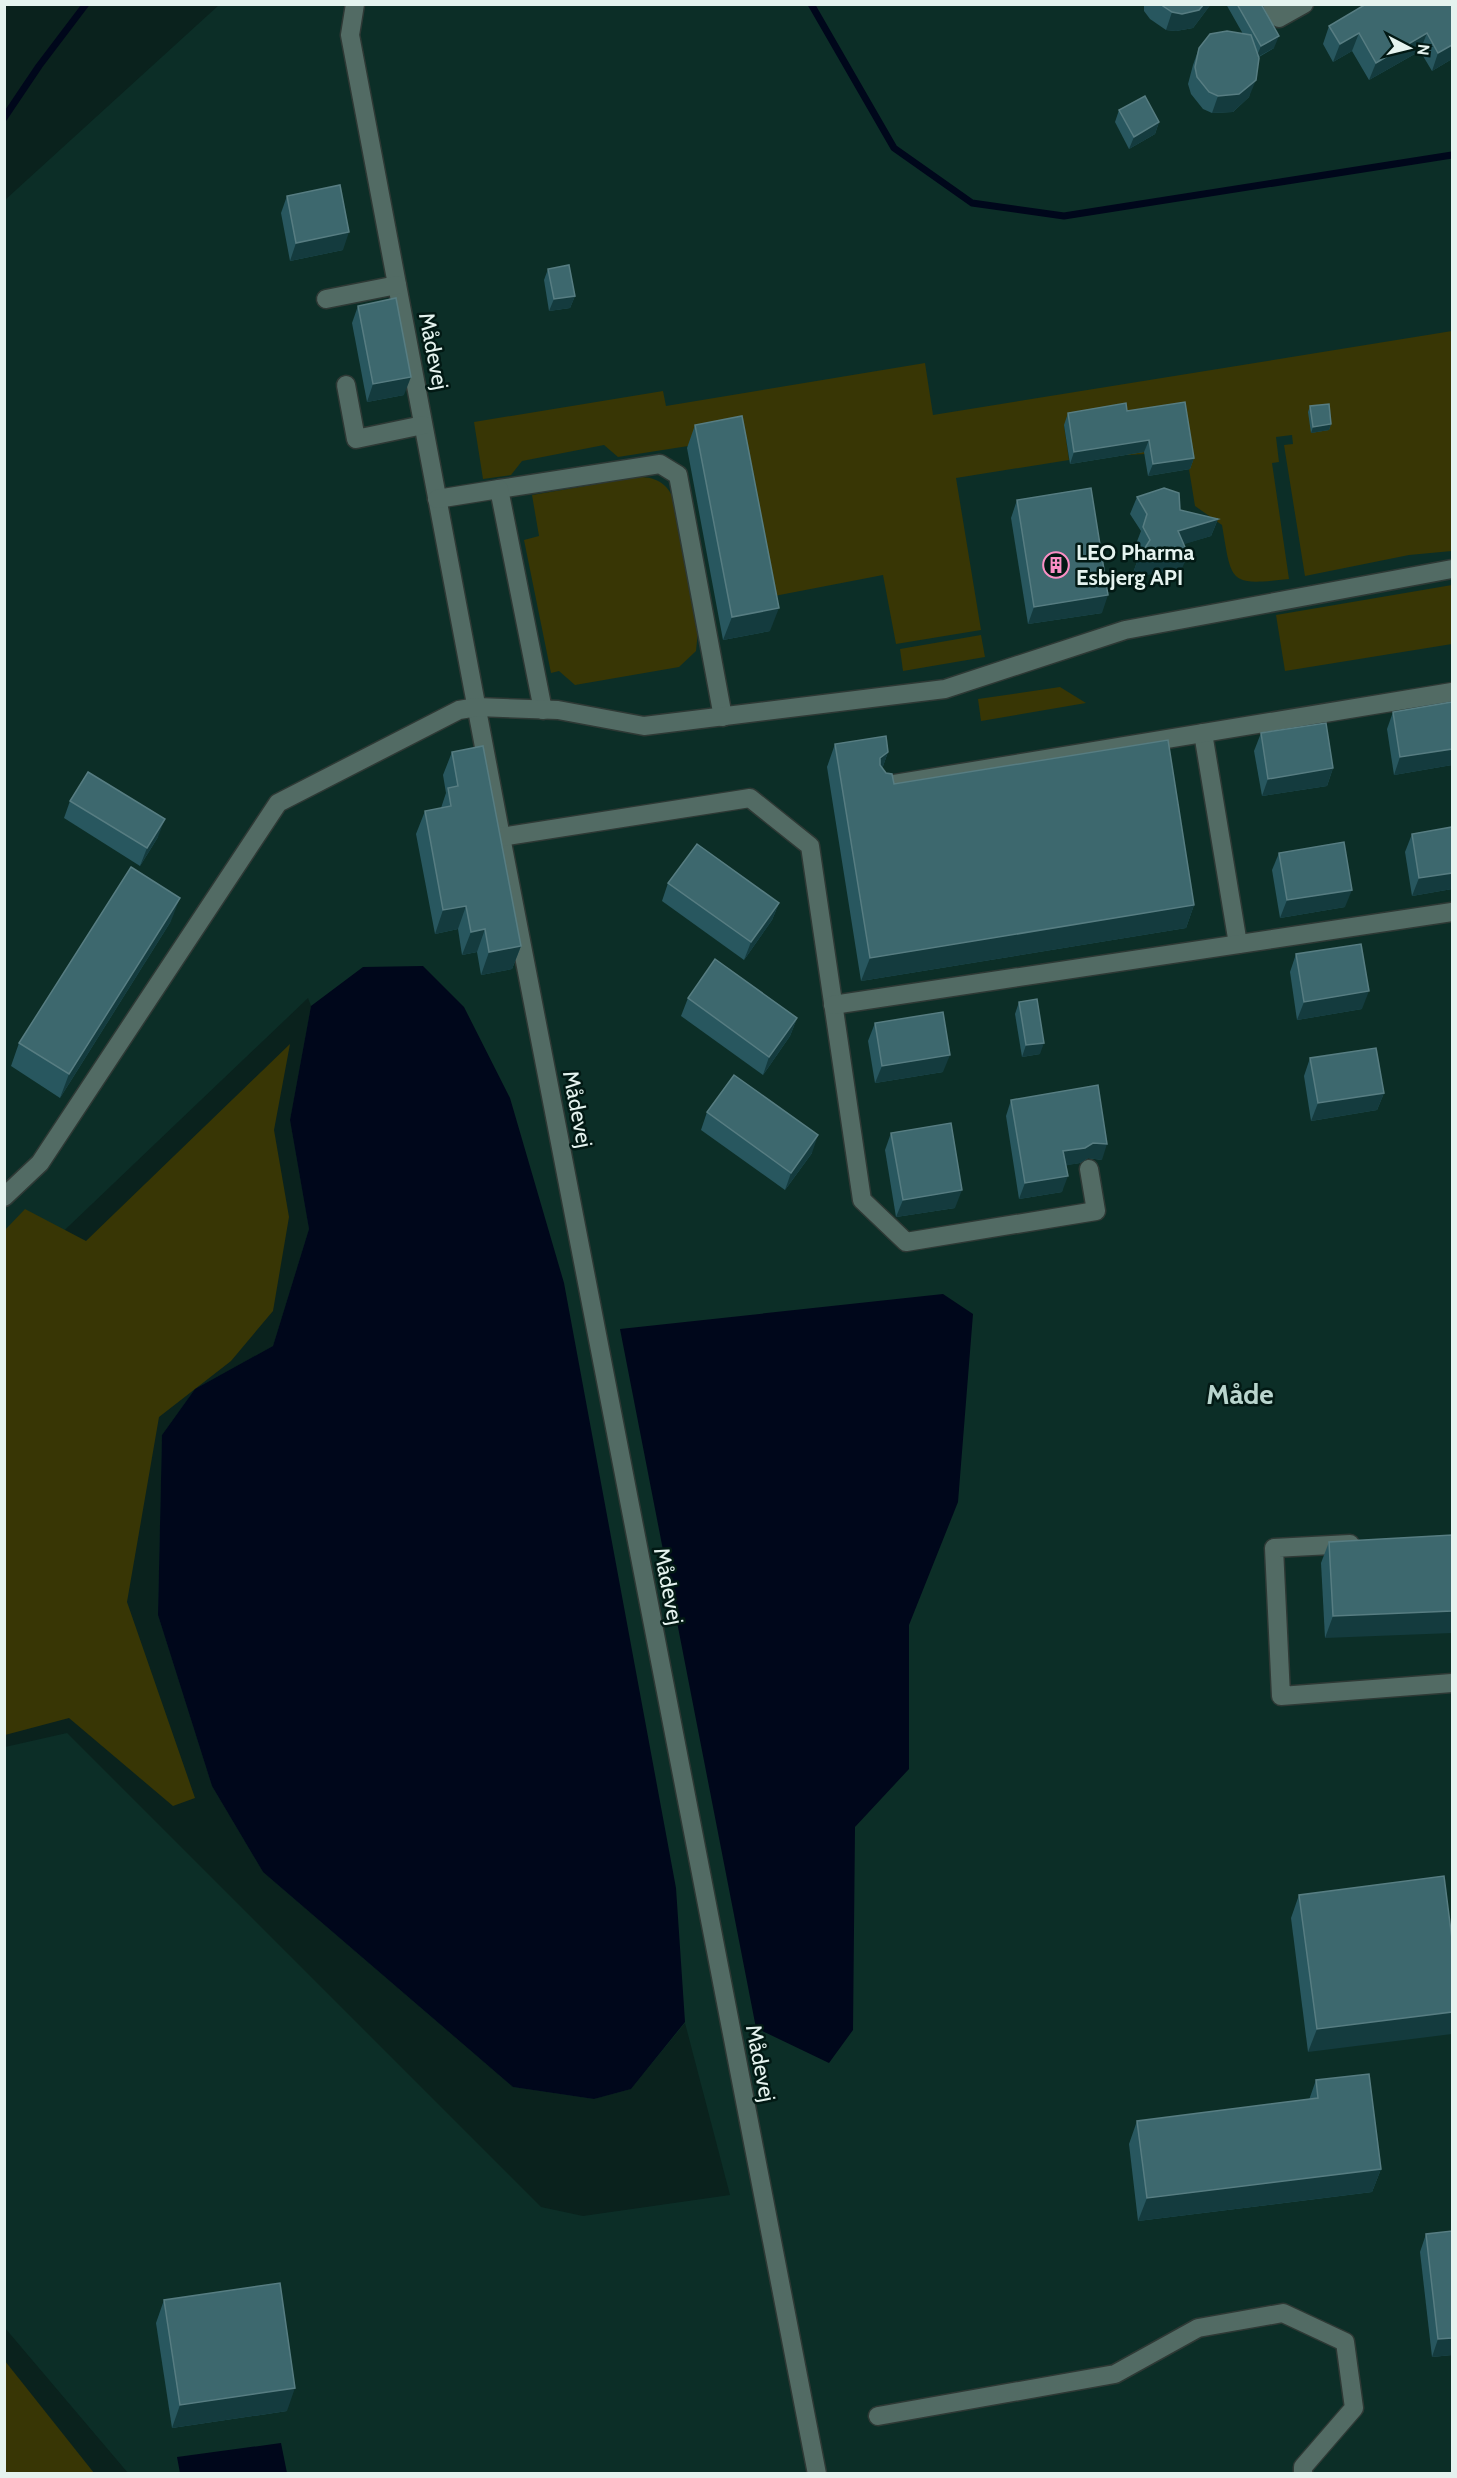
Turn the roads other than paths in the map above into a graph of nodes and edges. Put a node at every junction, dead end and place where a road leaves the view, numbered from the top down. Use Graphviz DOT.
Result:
graph roads {
  1 [pos="355,4"];
  2 [pos="1272,4"];
  3 [pos="1304,4"];
  4 [pos="397,285"];
  5 [pos="326,299"];
  6 [pos="346,385"];
  7 [pos="423,425"];
  8 [pos="499,489"];
  9 [pos="438,499"];
  10 [pos="1452,569"];
  11 [pos="1452,692"];
  12 [pos="477,707"];
  13 [pos="543,710"];
  14 [pos="723,717"];
  15 [pos="1203,733"];
  16 [pos="882,786"];
  17 [pos="501,837"];
  18 [pos="1452,912"];
  19 [pos="1238,944"];
  20 [pos="833,1005"];
  21 [pos="1089,1169"];
  22 [pos="4,1197"];
  23 [pos="1369,1543"];
  24 [pos="1452,1683"];
  25 [pos="878,2416"];
  26 [pos="817,2474"];
  27 [pos="1304,2474"];
  1 -- 4 [label="street, Mådevej"];
  2 -- 3 [label="street"];
  4 -- 5 [label="street"];
  4 -- 7 [label="street, Mådevej"];
  6 -- 7 [label="street"];
  7 -- 9 [label="street, Mådevej"];
  8 -- 9 [label="street"];
  8 -- 13 [label="street"];
  8 -- 14 [label="street"];
  9 -- 12 [label="street, Mådevej"];
  10 -- 14 [label="street"];
  11 -- 15 [label="street"];
  12 -- 13 [label="street"];
  12 -- 17 [label="street, Mådevej"];
  12 -- 22 [label="street"];
  13 -- 14 [label="street"];
  15 -- 16 [label="street"];
  15 -- 19 [label="street"];
  17 -- 20 [label="street"];
  17 -- 26 [label="street, Mådevej"];
  18 -- 19 [label="street"];
  19 -- 20 [label="street"];
  20 -- 21 [label="street"];
  23 -- 24 [label="street"];
  25 -- 27 [label="street"];
}
